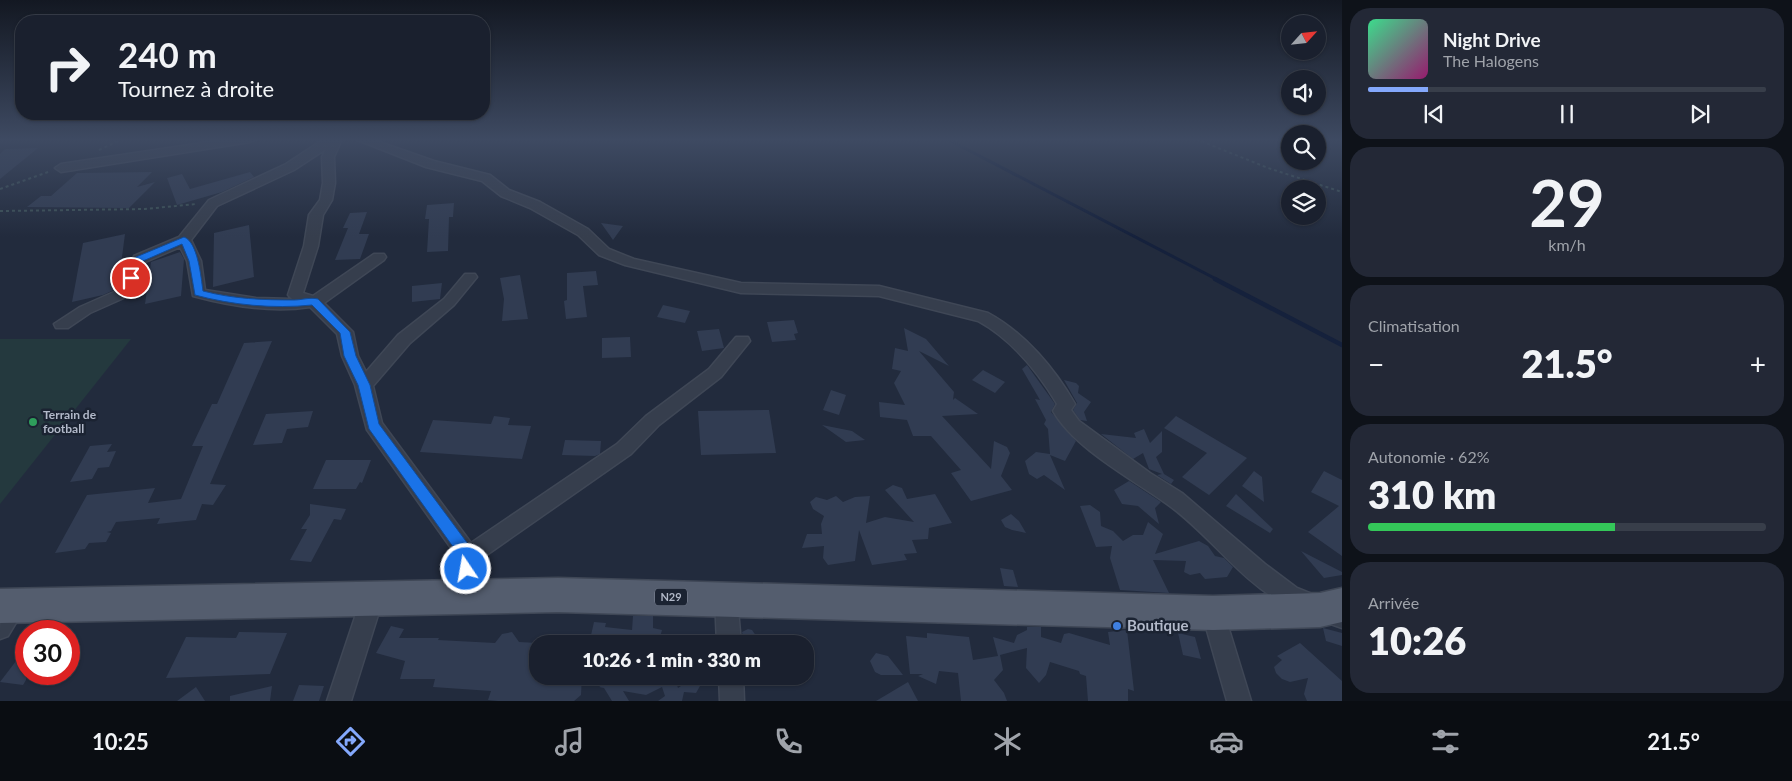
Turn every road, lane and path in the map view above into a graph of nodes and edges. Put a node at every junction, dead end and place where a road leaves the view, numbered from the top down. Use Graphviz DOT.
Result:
graph roads {
  1 [pos="280,172"];
  2 [pos="329,172"];
  3 [pos="461,172"];
  4 [pos="1277,172"];
  5 [pos="1342,192"];
  6 [pos="213,203"];
  7 [pos="0,211"];
  8 [pos="184,240"];
  9 [pos="379,257"];
  10 [pos="470,277"];
  11 [pos="314,302"];
  12 [pos="62,324"];
  13 [pos="742,341"];
  14 [pos="364,385"];
  15 [pos="469,556"];
  16 [pos="460,597"];
  17 [pos="726,598"];
  18 [pos="372,599"];
  19 [pos="1335,611"];
  20 [pos="1214,613"];
  21 [pos="5,614"];
  22 [pos="728,635"];
  23 [pos="731,685"];
  24 [pos="339,701"];
  25 [pos="732,701"];
  26 [pos="1239,701"];
  1 -- 6 [label="street"];
  2 -- 11 [label="street"];
  3 -- 19 [label="street"];
  4 -- 5 [label="path"];
  6 -- 7 [label="path"];
  6 -- 8 [label="street"];
  8 -- 11 [label="street"];
  8 -- 12 [label="street"];
  9 -- 11 [label="street"];
  10 -- 14 [label="street"];
  11 -- 14 [label="street"];
  13 -- 15 [label="street"];
  14 -- 15 [label="street"];
  15 -- 16 [label="street"];
  16 -- 17 [label="main road, N29"];
  16 -- 18 [label="main road, N29"];
  17 -- 20 [label="main road, N29"];
  17 -- 22 [label="street"];
  18 -- 21 [label="main road, N29"];
  18 -- 24 [label="street"];
  19 -- 20 [label="main road, N29"];
  20 -- 26 [label="street"];
  23 -- 25 [label="street"];
}
